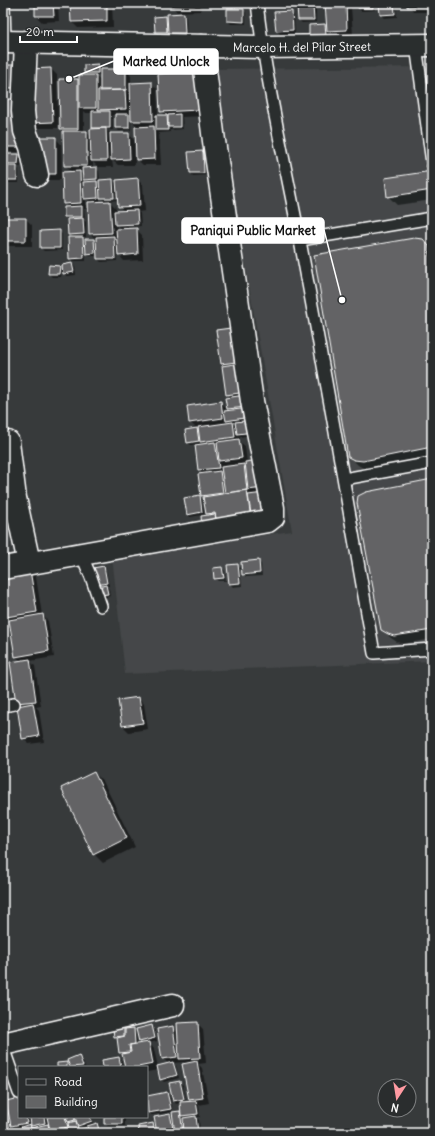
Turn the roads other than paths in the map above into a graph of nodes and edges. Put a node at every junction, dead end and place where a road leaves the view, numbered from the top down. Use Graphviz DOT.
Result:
graph roads {
  1 [pos="4,3"];
  2 [pos="257,3"];
  3 [pos="11,42"];
  4 [pos="424,45"];
  5 [pos="202,46"];
  6 [pos="262,47"];
  7 [pos="432,163"];
  8 [pos="37,175"];
  9 [pos="432,218"];
  10 [pos="300,240"];
  11 [pos="8,442"];
  12 [pos="432,463"];
  13 [pos="344,479"];
  14 [pos="80,554"];
  15 [pos="29,563"];
  16 [pos="3,568"];
  17 [pos="101,606"];
  18 [pos="432,650"];
  19 [pos="173,1005"];
  20 [pos="3,1045"];
  21 [pos="18,1090"];
  1 -- 3 [label="lane"];
  2 -- 6 [label="lane"];
  3 -- 5 [label="street, Marcelo H. del Pilar Street"];
  3 -- 8 [label="street"];
  4 -- 6 [label="street, Marcelo H. del Pilar Street"];
  4 -- 7 [label="lane"];
  5 -- 6 [label="street, Marcelo H. del Pilar Street"];
  5 -- 14 [label="street"];
  6 -- 10 [label="lane"];
  9 -- 10 [label="lane"];
  10 -- 13 [label="lane"];
  11 -- 15 [label="street"];
  12 -- 13 [label="lane"];
  13 -- 18 [label="lane"];
  14 -- 15 [label="street"];
  14 -- 17 [label="lane"];
  15 -- 16 [label="street"];
  19 -- 20 [label="street"];
  20 -- 21 [label="lane"];
}
